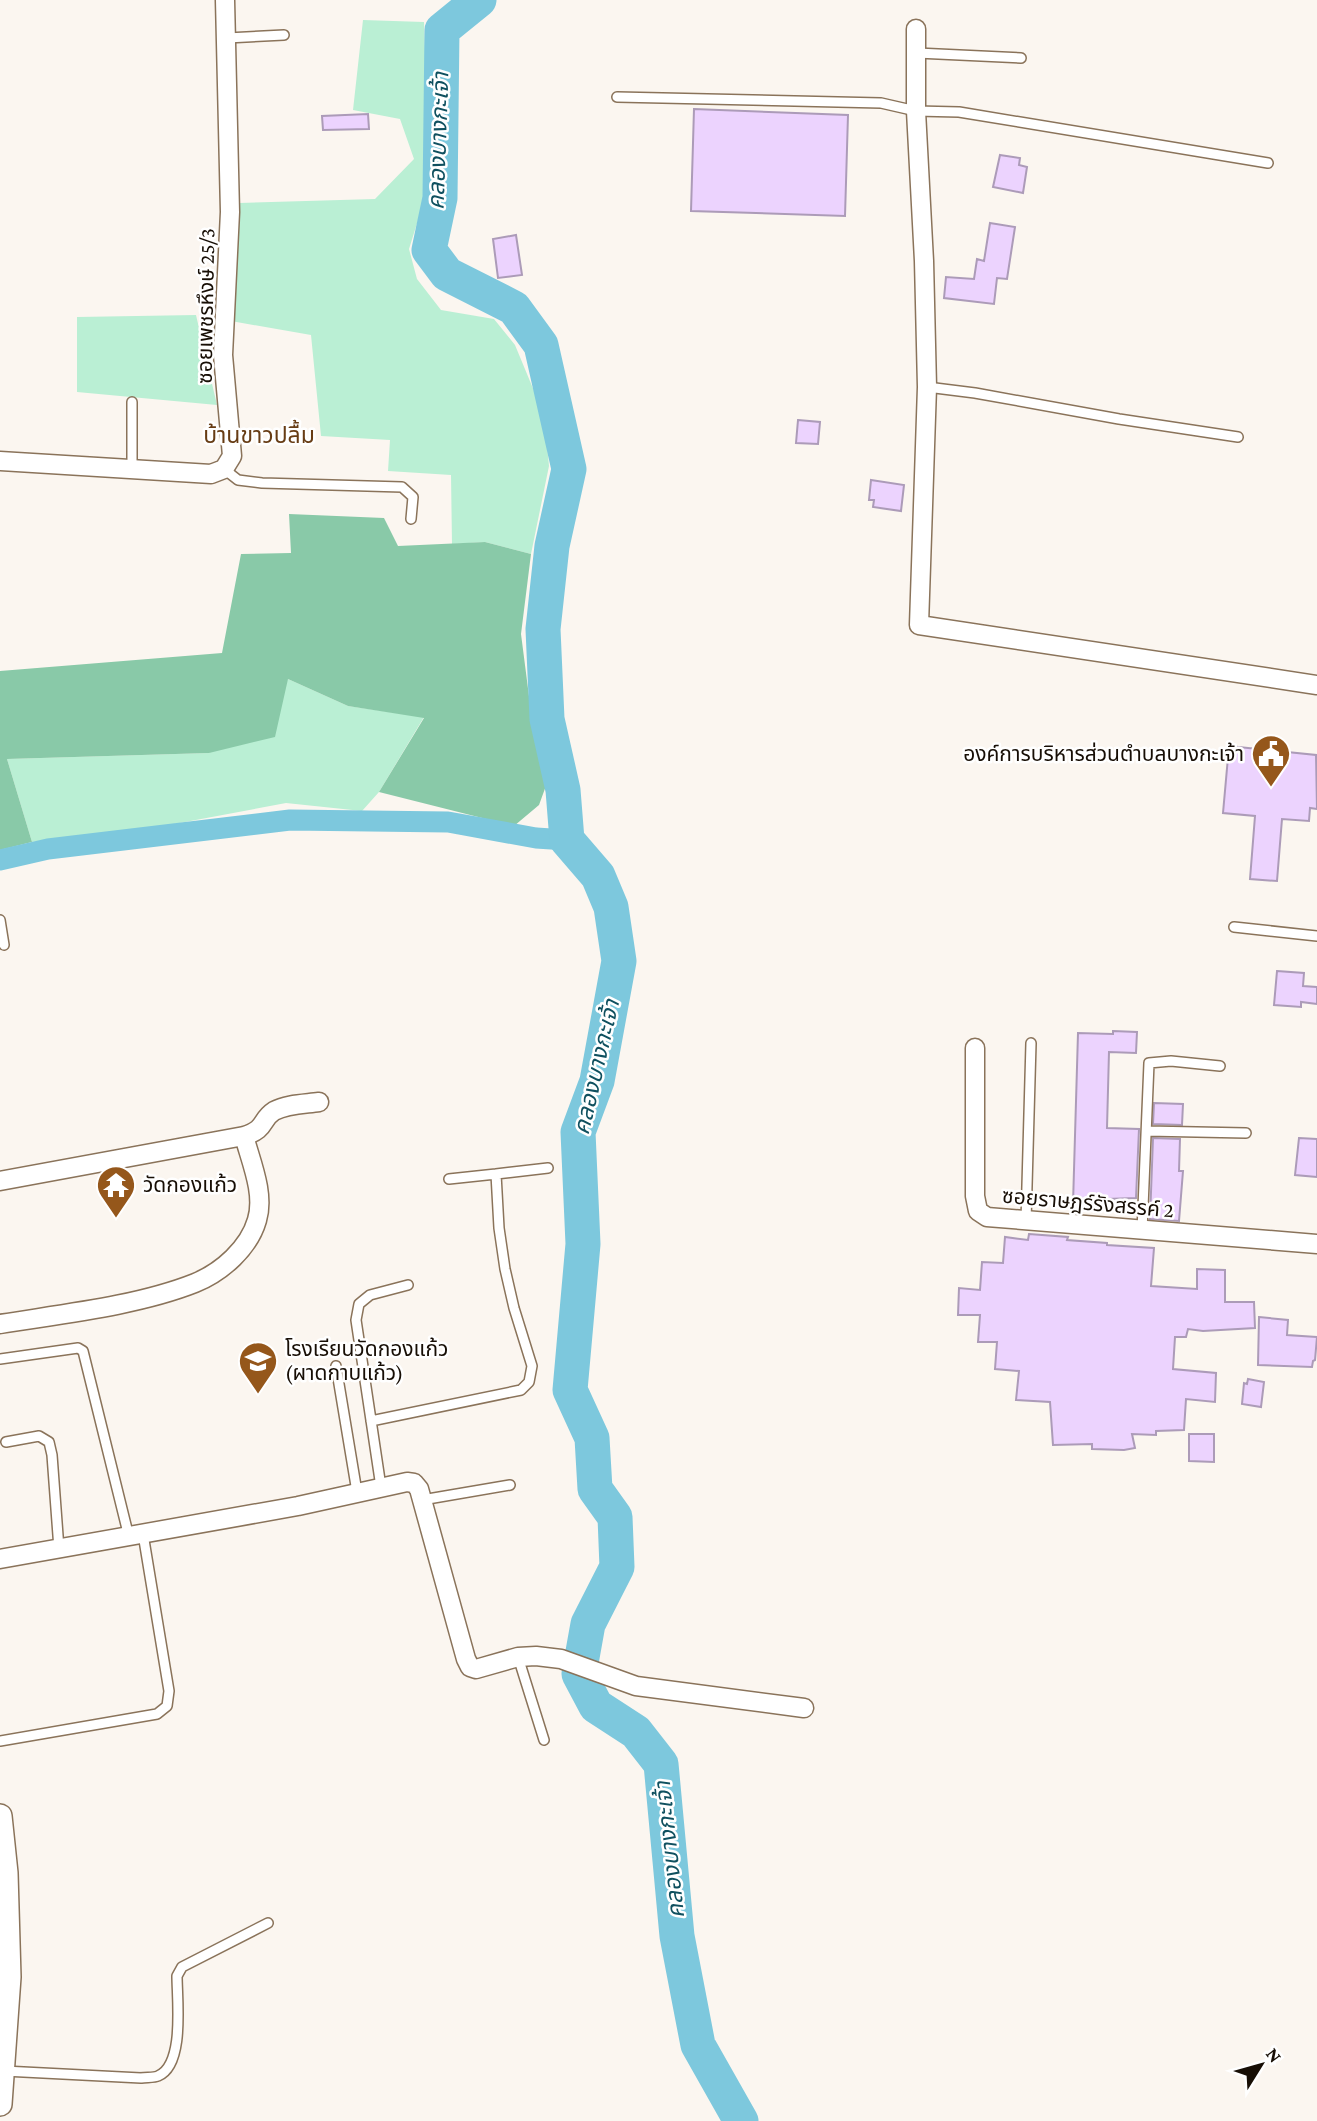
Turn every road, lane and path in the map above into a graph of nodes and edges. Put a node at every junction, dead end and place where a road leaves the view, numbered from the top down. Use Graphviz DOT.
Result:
graph roads {
  1 [pos="225,0"];
  2 [pos="916,30"];
  3 [pos="284,35"];
  4 [pos="227,38"];
  5 [pos="917,53"];
  6 [pos="1021,58"];
  7 [pos="617,97"];
  8 [pos="916,111"];
  9 [pos="1268,163"];
  10 [pos="927,387"];
  11 [pos="132,402"];
  12 [pos="1238,437"];
  13 [pos="0,461"];
  14 [pos="132,469"];
  15 [pos="224,469"];
  16 [pos="411,519"];
  17 [pos="1317,685"];
  18 [pos="0,920"];
  19 [pos="1234,927"];
  20 [pos="1317,936"];
  21 [pos="4,945"];
  22 [pos="1031,1043"];
  23 [pos="975,1048"];
  24 [pos="1220,1066"];
  25 [pos="319,1102"];
  26 [pos="1147,1131"];
  27 [pos="1246,1133"];
  28 [pos="244,1136"];
  29 [pos="548,1168"];
  30 [pos="496,1174"];
  31 [pos="449,1179"];
  32 [pos="0,1181"];
  33 [pos="1026,1221"];
  34 [pos="1142,1230"];
  35 [pos="1317,1244"];
  36 [pos="408,1285"];
  37 [pos="0,1324"];
  38 [pos="0,1359"];
  39 [pos="336,1366"];
  40 [pos="371,1421"];
  41 [pos="6,1442"];
  42 [pos="510,1485"];
  43 [pos="381,1487"];
  44 [pos="357,1492"];
  45 [pos="422,1500"];
  46 [pos="136,1536"];
  47 [pos="59,1549"];
  48 [pos="0,1559"];
  49 [pos="518,1657"];
  50 [pos="804,1708"];
  51 [pos="544,1740"];
  52 [pos="0,1741"];
  53 [pos="0,1816"];
  54 [pos="268,1923"];
  55 [pos="3,2071"];
  56 [pos="0,2104"];
  1 -- 4 [label="street, ซอยเพชรหึงษ์ 25/3"];
  2 -- 5 [label="street"];
  3 -- 4 [label="lane"];
  4 -- 15 [label="street, ซอยเพชรหึงษ์ 25/3"];
  5 -- 6 [label="lane"];
  5 -- 8 [label="street"];
  7 -- 8 [label="lane"];
  8 -- 9 [label="lane"];
  8 -- 10 [label="street"];
  10 -- 12 [label="lane"];
  10 -- 17 [label="street"];
  11 -- 14 [label="lane"];
  13 -- 14 [label="street"];
  14 -- 15 [label="street"];
  15 -- 16 [label="lane"];
  18 -- 21 [label="lane"];
  19 -- 20 [label="lane"];
  22 -- 33 [label="lane"];
  23 -- 33 [label="street, ซอยราษฎร์รังสรรค์ 2"];
  24 -- 26 [label="lane"];
  25 -- 28 [label="street"];
  26 -- 27 [label="lane"];
  26 -- 34 [label="lane"];
  28 -- 32 [label="street"];
  28 -- 37 [label="street"];
  29 -- 30 [label="lane"];
  30 -- 31 [label="lane"];
  30 -- 40 [label="lane"];
  33 -- 34 [label="street, ซอยราษฎร์รังสรรค์ 2"];
  34 -- 35 [label="street, ซอยราษฎร์รังสรรค์ 2"];
  36 -- 40 [label="lane"];
  38 -- 46 [label="lane"];
  39 -- 44 [label="lane"];
  40 -- 43 [label="lane"];
  41 -- 47 [label="lane"];
  42 -- 45 [label="lane"];
  43 -- 44 [label="street"];
  43 -- 45 [label="street"];
  44 -- 46 [label="street"];
  45 -- 49 [label="street"];
  46 -- 47 [label="street"];
  46 -- 52 [label="lane"];
  47 -- 48 [label="street"];
  49 -- 50 [label="street"];
  49 -- 51 [label="lane"];
  53 -- 55 [label="street"];
  54 -- 55 [label="lane"];
  55 -- 56 [label="street"];
}
